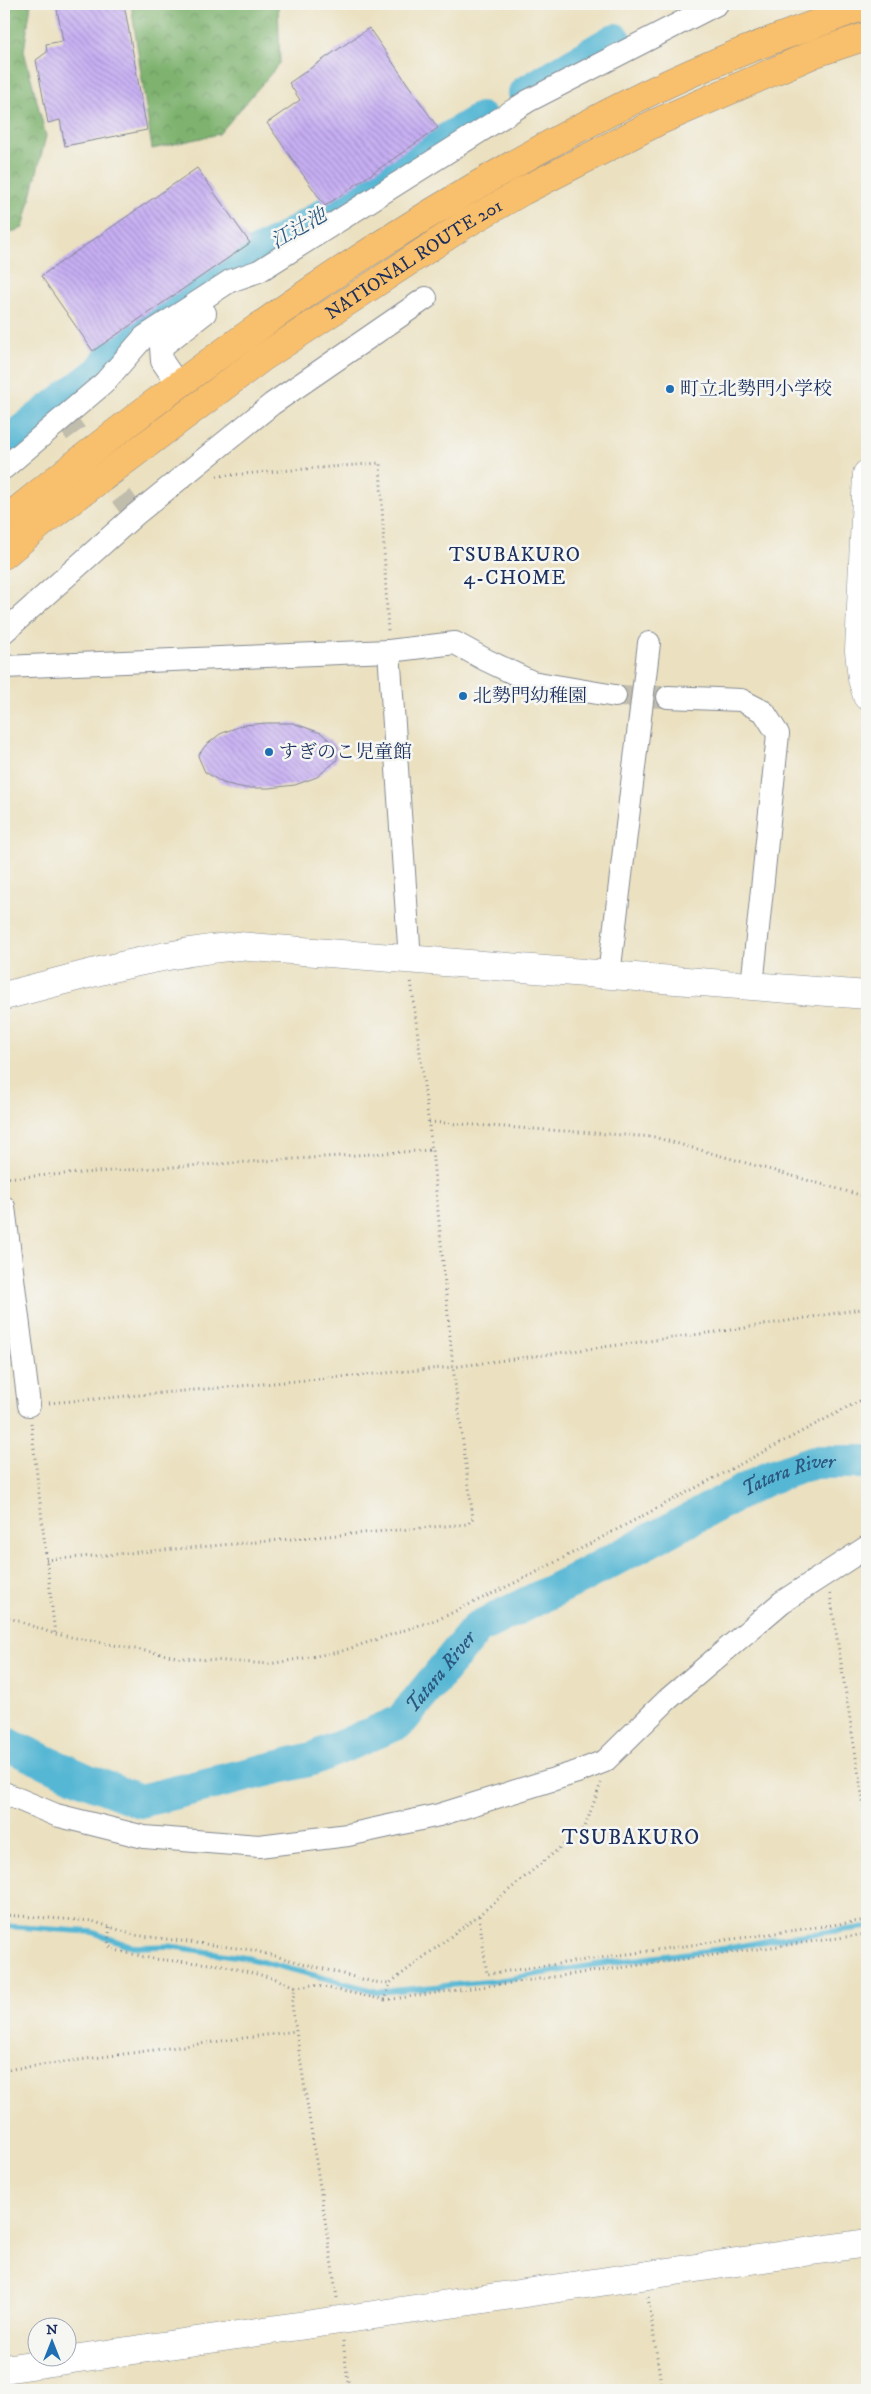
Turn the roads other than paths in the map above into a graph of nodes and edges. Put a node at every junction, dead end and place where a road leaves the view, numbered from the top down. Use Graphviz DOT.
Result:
graph roads {
  1 [pos="716,4"];
  2 [pos="867,5"];
  3 [pos="867,36"];
  4 [pos="259,271"];
  5 [pos="426,298"];
  6 [pos="178,384"];
  7 [pos="4,468"];
  8 [pos="867,474"];
  9 [pos="4,521"];
  10 [pos="4,555"];
  11 [pos="4,632"];
  12 [pos="649,643"];
  13 [pos="389,651"];
  14 [pos="4,667"];
  15 [pos="615,696"];
  16 [pos="867,696"];
  17 [pos="668,697"];
  18 [pos="410,960"];
  19 [pos="609,975"];
  20 [pos="752,986"];
  21 [pos="867,995"];
  22 [pos="4,996"];
  23 [pos="4,1207"];
  24 [pos="29,1405"];
  25 [pos="867,1547"];
  26 [pos="4,1793"];
  27 [pos="867,2244"];
  28 [pos="4,2369"];
  1 -- 4 [label="street"];
  2 -- 6 [label="highway, NATIONAL ROUTE 201"];
  3 -- 10 [label="highway, NATIONAL ROUTE 201"];
  4 -- 6 [label="street"];
  4 -- 7 [label="street"];
  5 -- 11 [label="street"];
  6 -- 9 [label="highway, NATIONAL ROUTE 201"];
  8 -- 16 [label="street"];
  12 -- 19 [label="street"];
  13 -- 14 [label="street"];
  13 -- 15 [label="street"];
  13 -- 18 [label="street"];
  17 -- 20 [label="street"];
  18 -- 19 [label="street"];
  18 -- 22 [label="street"];
  19 -- 20 [label="street"];
  20 -- 21 [label="street"];
  23 -- 24 [label="street"];
  25 -- 26 [label="street"];
  27 -- 28 [label="street"];
}
